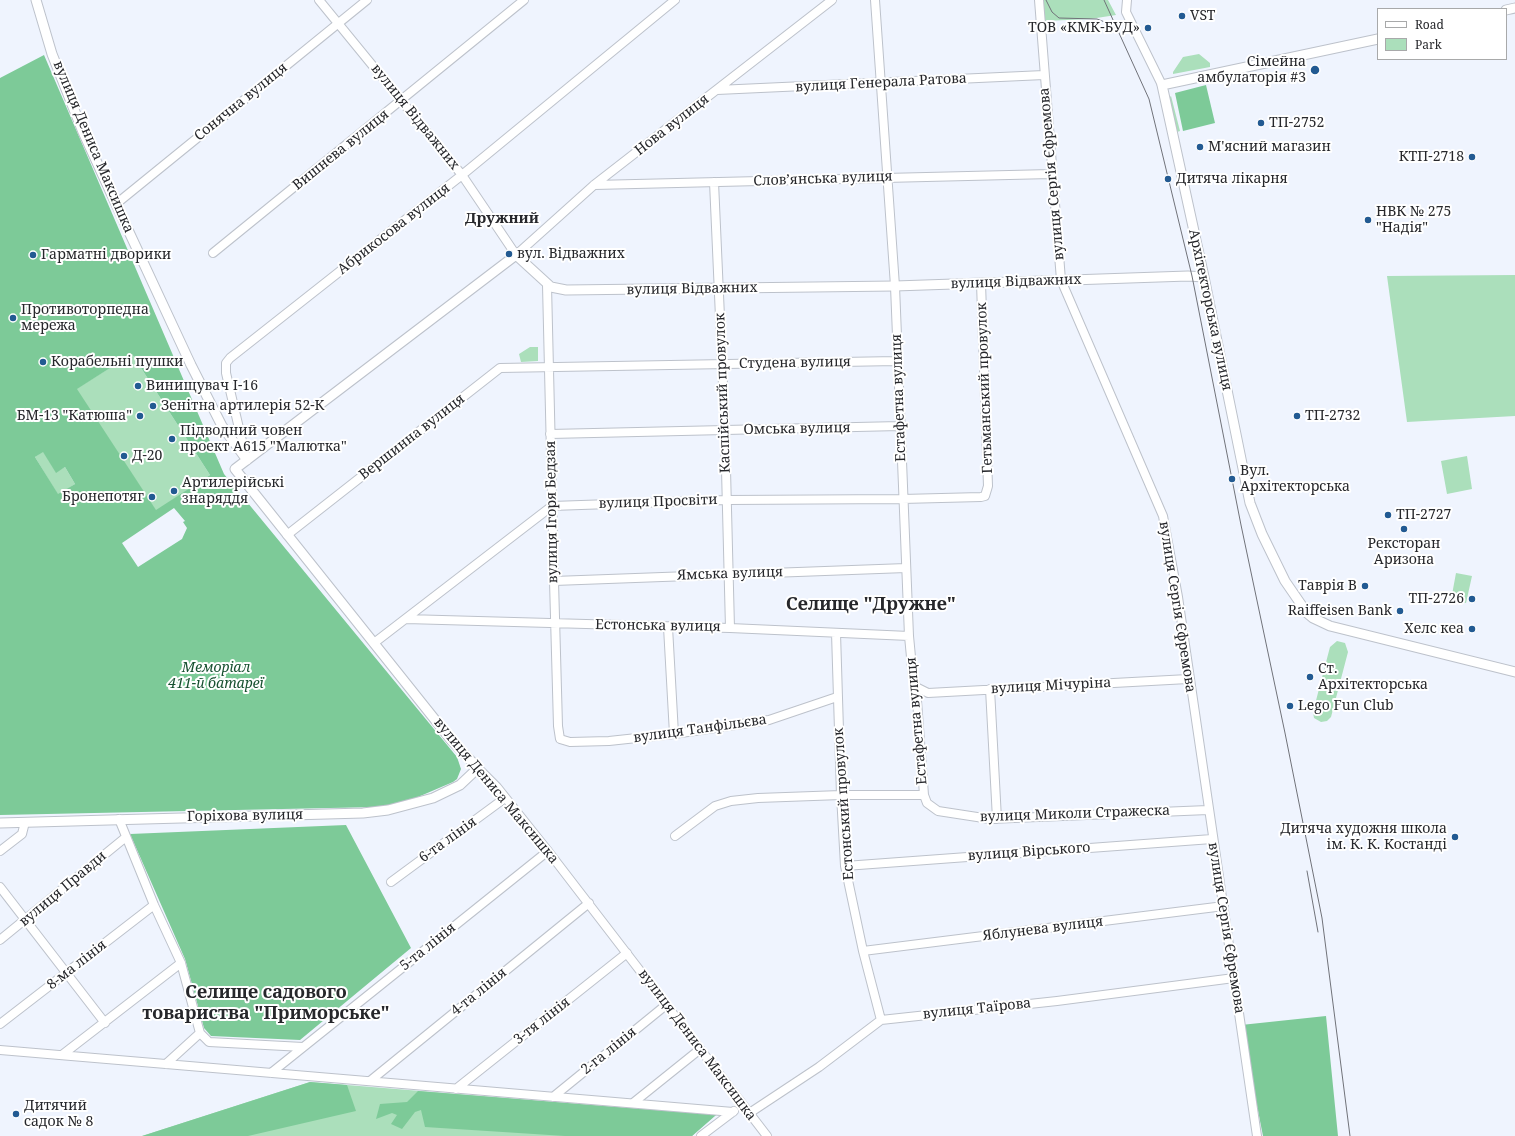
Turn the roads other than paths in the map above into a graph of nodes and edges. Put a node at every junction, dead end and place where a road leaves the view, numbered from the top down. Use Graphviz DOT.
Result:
graph roads {
  1 [pos="36,0"];
  2 [pos="319,0"];
  3 [pos="367,0"];
  4 [pos="524,0"];
  5 [pos="675,0"];
  6 [pos="832,0"];
  7 [pos="875,0"];
  8 [pos="1039,0"];
  9 [pos="1126,0"];
  10 [pos="339,23"];
  11 [pos="1377,39"];
  12 [pos="1044,75"];
  13 [pos="881,83"];
  14 [pos="1162,85"];
  15 [pos="717,90"];
  16 [pos="402,100"];
  17 [pos="1051,174"];
  18 [pos="462,175"];
  19 [pos="888,178"];
  20 [pos="714,182"];
  21 [pos="594,185"];
  22 [pos="116,204"];
  23 [pos="213,253"];
  24 [pos="516,255"];
  25 [pos="1204,277"];
  26 [pos="1061,280"];
  27 [pos="981,283"];
  28 [pos="547,285"];
  29 [pos="895,286"];
  30 [pos="719,290"];
  31 [pos="898,361"];
  32 [pos="722,364"];
  33 [pos="548,366"];
  34 [pos="900,426"];
  35 [pos="725,430"];
  36 [pos="550,434"];
  37 [pos="247,460"];
  38 [pos="987,492"];
  39 [pos="902,499"];
  40 [pos="727,500"];
  41 [pos="552,506"];
  42 [pos="287,535"];
  43 [pos="906,568"];
  44 [pos="729,574"];
  45 [pos="554,581"];
  46 [pos="406,619"];
  47 [pos="556,624"];
  48 [pos="668,627"];
  49 [pos="730,628"];
  50 [pos="836,633"];
  51 [pos="909,636"];
  52 [pos="374,643"];
  53 [pos="1515,672"];
  54 [pos="1188,679"];
  55 [pos="916,687"];
  56 [pos="990,689"];
  57 [pos="837,697"];
  58 [pos="674,734"];
  59 [pos="560,739"];
  60 [pos="478,768"];
  61 [pos="841,795"];
  62 [pos="924,795"];
  63 [pos="505,798"];
  64 [pos="1208,810"];
  65 [pos="118,819"];
  66 [pos="997,819"];
  67 [pos="25,822"];
  68 [pos="0,823"];
  69 [pos="675,836"];
  70 [pos="126,837"];
  71 [pos="1212,839"];
  72 [pos="0,851"];
  73 [pos="548,851"];
  74 [pos="845,866"];
  75 [pos="391,882"];
  76 [pos="0,887"];
  77 [pos="589,903"];
  78 [pos="154,906"];
  79 [pos="1224,906"];
  80 [pos="25,920"];
  81 [pos="0,940"];
  82 [pos="863,951"];
  83 [pos="627,953"];
  84 [pos="181,963"];
  85 [pos="65,973"];
  86 [pos="1234,978"];
  87 [pos="666,1005"];
  88 [pos="881,1020"];
  89 [pos="105,1023"];
  90 [pos="0,1024"];
  91 [pos="200,1033"];
  92 [pos="303,1047"];
  93 [pos="0,1050"];
  94 [pos="699,1050"];
  95 [pos="62,1055"];
  96 [pos="166,1064"];
  97 [pos="271,1073"];
  98 [pos="370,1082"];
  99 [pos="456,1089"];
  100 [pos="553,1097"];
  101 [pos="633,1103"];
  102 [pos="742,1105"];
  103 [pos="733,1112"];
  104 [pos="748,1114"];
  105 [pos="701,1136"];
  106 [pos="767,1136"];
  107 [pos="1257,1136"];
  1 -- 22 [label="street, вулиця Дениса Максишка"];
  2 -- 10 [label="street, вулиця Відважних"];
  3 -- 10 [label="street, Сонячна вулиця"];
  4 -- 16 [label="street, Вишнева вулиця"];
  5 -- 18 [label="street, Абрикосова вулиця"];
  6 -- 15 [label="street, Нова вулиця"];
  7 -- 13 [label="street, Естафетна вулиця"];
  8 -- 12 [label="street, вулиця Сергія Єфремова"];
  9 -- 14 [label="street"];
  10 -- 16 [label="street, вулиця Відважних"];
  10 -- 22 [label="street, Сонячна вулиця"];
  11 -- 14 [label="street"];
  12 -- 13 [label="street, вулиця Генерала Ратова"];
  12 -- 17 [label="street, вулиця Сергія Єфремова"];
  13 -- 15 [label="street, вулиця Генерала Ратова"];
  13 -- 19 [label="street, Естафетна вулиця"];
  14 -- 25 [label="street, Архітекторська вулиця"];
  15 -- 21 [label="street, Нова вулиця"];
  16 -- 18 [label="street, вулиця Відважних"];
  16 -- 23 [label="street, Вишнева вулиця"];
  17 -- 19 [label="street, Словʼянська вулиця"];
  17 -- 26 [label="street, вулиця Сергія Єфремова"];
  18 -- 24 [label="street, вулиця Відважних"];
  18 -- 37 [label="street, Абрикосова вулиця"];
  19 -- 20 [label="street, Словʼянська вулиця"];
  19 -- 29 [label="street, Естафетна вулиця"];
  20 -- 21 [label="street, Словʼянська вулиця"];
  20 -- 30 [label="street, Каспійський провулок"];
  21 -- 24 [label="street, Нова вулиця"];
  22 -- 37 [label="street, вулиця Дениса Максишка"];
  24 -- 28 [label="street, вулиця Відважних"];
  24 -- 37 [label="street"];
  25 -- 26 [label="street, вулиця Відважних"];
  25 -- 53 [label="street, Архітекторська вулиця"];
  26 -- 27 [label="street, вулиця Відважних"];
  26 -- 54 [label="street, вулиця Сергія Єфремова"];
  27 -- 29 [label="street, вулиця Відважних"];
  27 -- 38 [label="street, Гетьманський провулок"];
  28 -- 30 [label="street, вулиця Відважних"];
  28 -- 33 [label="street, вулиця Ігоря Бедзая"];
  29 -- 30 [label="street, вулиця Відважних"];
  29 -- 31 [label="street, Естафетна вулиця"];
  30 -- 32 [label="street, Каспійський провулок"];
  31 -- 32 [label="street, Студена вулиця"];
  31 -- 34 [label="street, Естафетна вулиця"];
  32 -- 33 [label="street, Студена вулиця"];
  32 -- 35 [label="street, Каспійський провулок"];
  33 -- 36 [label="street, вулиця Ігоря Бедзая"];
  33 -- 42 [label="street, Вершинна вулиця"];
  34 -- 35 [label="street, Омська вулиця"];
  34 -- 39 [label="street, Естафетна вулиця"];
  35 -- 36 [label="street, Омська вулиця"];
  35 -- 40 [label="street, Каспійський провулок"];
  36 -- 41 [label="street, вулиця Ігоря Бедзая"];
  37 -- 42 [label="street, вулиця Дениса Максишка"];
  38 -- 39 [label="street, вулиця Просвіти"];
  39 -- 40 [label="street, вулиця Просвіти"];
  39 -- 43 [label="street, Естафетна вулиця"];
  40 -- 41 [label="street, вулиця Просвіти"];
  40 -- 44 [label="street, Каспійський провулок"];
  41 -- 45 [label="street, вулиця Ігоря Бедзая"];
  41 -- 46 [label="street"];
  42 -- 52 [label="street, вулиця Дениса Максишка"];
  43 -- 44 [label="street, Ямська вулиця"];
  43 -- 51 [label="street, Естафетна вулиця"];
  44 -- 45 [label="street, Ямська вулиця"];
  44 -- 49 [label="street, Каспійський провулок"];
  45 -- 47 [label="street, вулиця Ігоря Бедзая"];
  46 -- 47 [label="street, Естонська вулиця"];
  46 -- 52 [label="street"];
  47 -- 48 [label="street, Естонська вулиця"];
  47 -- 59 [label="street, вулиця Ігоря Бедзая"];
  48 -- 49 [label="street, Естонська вулиця"];
  48 -- 58 [label="street"];
  49 -- 50 [label="street, Естонська вулиця"];
  50 -- 51 [label="street, Естонська вулиця"];
  50 -- 57 [label="street, Естонський провулок"];
  51 -- 55 [label="street, Естафетна вулиця"];
  52 -- 60 [label="street, вулиця Дениса Максишка"];
  54 -- 56 [label="street, вулиця Мічуріна"];
  54 -- 64 [label="street, вулиця Сергія Єфремова"];
  55 -- 56 [label="street, вулиця Мічуріна"];
  55 -- 62 [label="street, Естафетна вулиця"];
  56 -- 66 [label="street"];
  57 -- 58 [label="street, вулиця Танфільєва"];
  57 -- 61 [label="street, Естонський провулок"];
  58 -- 59 [label="street, вулиця Танфільєва"];
  60 -- 63 [label="street, вулиця Дениса Максишка"];
  60 -- 65 [label="street, Горіхова вулиця"];
  61 -- 62 [label="street"];
  61 -- 69 [label="street"];
  61 -- 74 [label="street, Естонський провулок"];
  62 -- 66 [label="street, вулиця Миколи Стражеска"];
  63 -- 73 [label="street, вулиця Дениса Максишка"];
  63 -- 75 [label="street, 6-та лінія"];
  64 -- 66 [label="street, вулиця Миколи Стражеска"];
  64 -- 71 [label="street, вулиця Сергія Єфремова"];
  65 -- 67 [label="street, Горіхова вулиця"];
  65 -- 70 [label="street"];
  67 -- 68 [label="street, Горіхова вулиця"];
  67 -- 72 [label="street"];
  70 -- 78 [label="street"];
  70 -- 80 [label="street, вулиця Правди"];
  71 -- 74 [label="street, вулиця Вірського"];
  71 -- 79 [label="street, вулиця Сергія Єфремова"];
  73 -- 77 [label="street, вулиця Дениса Максишка"];
  73 -- 92 [label="street, 5-та лінія"];
  74 -- 82 [label="street, Естонський провулок"];
  76 -- 80 [label="street"];
  77 -- 83 [label="street, вулиця Дениса Максишка"];
  77 -- 98 [label="street, 4-та лінія"];
  78 -- 84 [label="street"];
  78 -- 85 [label="street, 8-ма лінія"];
  79 -- 82 [label="street, Яблунева вулиця"];
  79 -- 86 [label="street, вулиця Сергія Єфремова"];
  80 -- 81 [label="street, вулиця Правди"];
  80 -- 85 [label="street"];
  82 -- 88 [label="street, Естонський провулок"];
  83 -- 87 [label="street, вулиця Дениса Максишка"];
  83 -- 99 [label="street, 3-тя лінія"];
  84 -- 89 [label="street"];
  84 -- 91 [label="street"];
  85 -- 89 [label="street"];
  85 -- 90 [label="street, 8-ма лінія"];
  86 -- 88 [label="street, вулиця Таїрова"];
  86 -- 107 [label="street, вулиця Сергія Єфремова"];
  87 -- 94 [label="street, вулиця Дениса Максишка"];
  87 -- 100 [label="street, 2-га лінія"];
  88 -- 104 [label="street"];
  89 -- 95 [label="street"];
  91 -- 92 [label="street"];
  91 -- 96 [label="street"];
  92 -- 97 [label="street, 5-та лінія"];
  93 -- 95 [label="street"];
  94 -- 101 [label="street"];
  94 -- 102 [label="street, вулиця Дениса Максишка"];
  95 -- 96 [label="street"];
  96 -- 97 [label="street"];
  97 -- 98 [label="street"];
  98 -- 99 [label="street"];
  99 -- 100 [label="street"];
  100 -- 101 [label="street"];
  101 -- 103 [label="street"];
  102 -- 103 [label="street"];
  102 -- 104 [label="street, вулиця Дениса Максишка"];
  103 -- 105 [label="street"];
  104 -- 106 [label="street, вулиця Дениса Максишка"];
}
